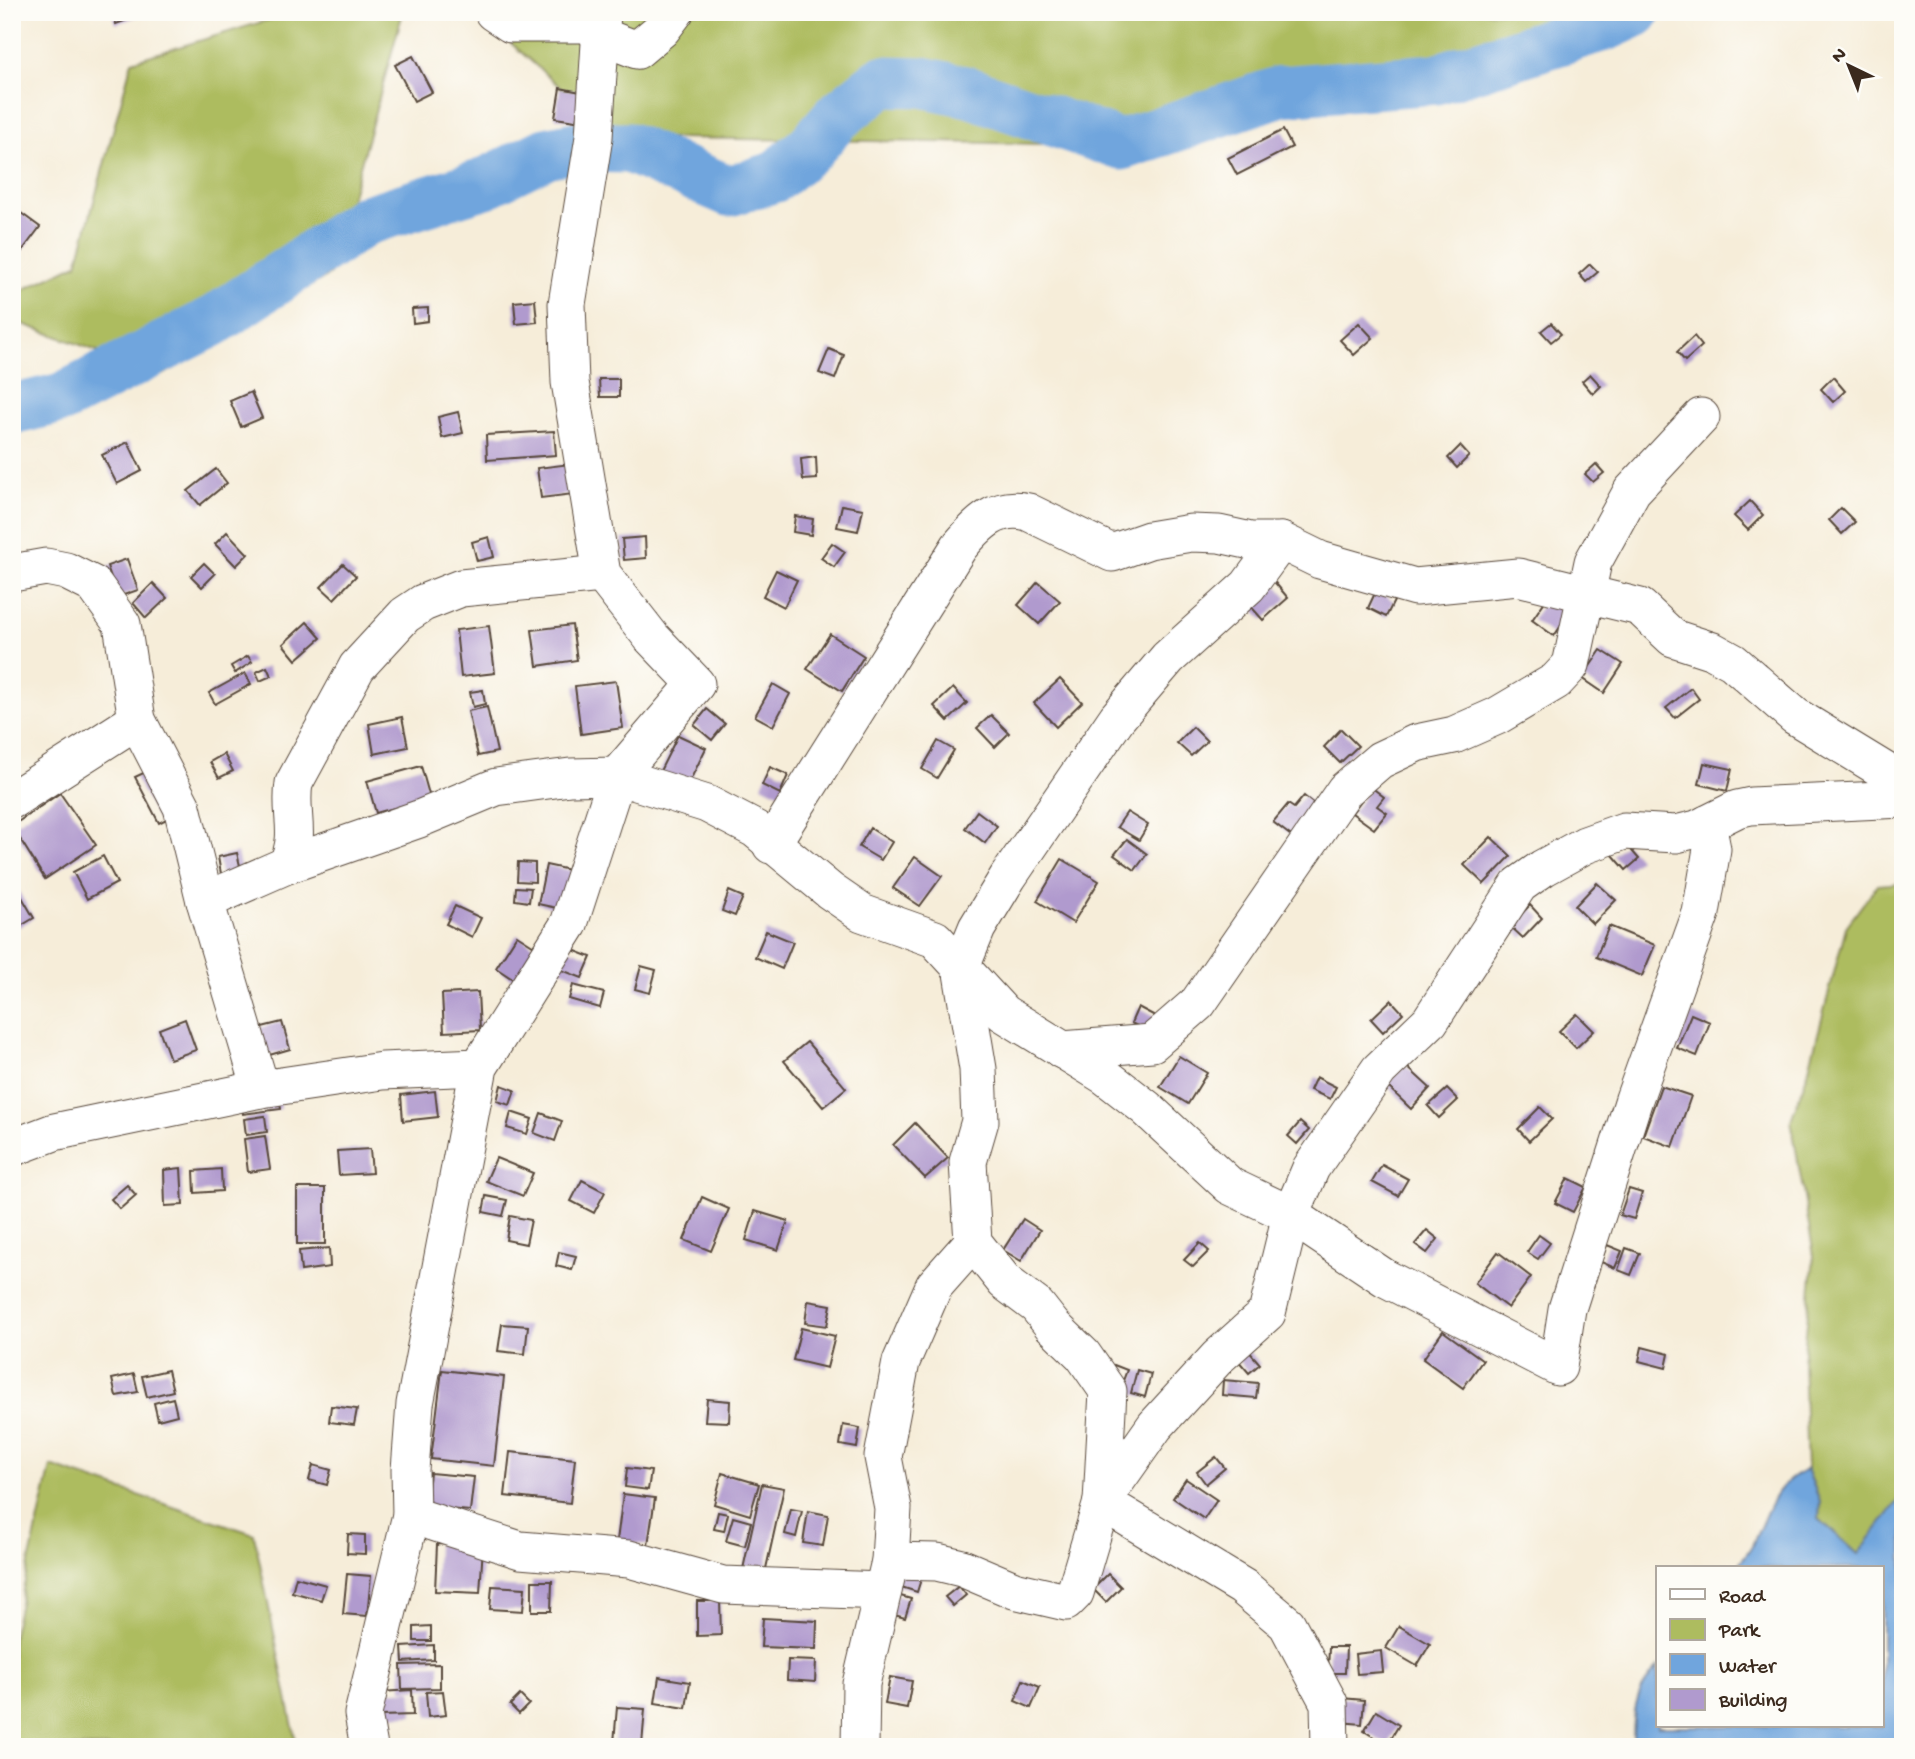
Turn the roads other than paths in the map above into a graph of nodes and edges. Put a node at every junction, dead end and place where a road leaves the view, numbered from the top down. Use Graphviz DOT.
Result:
graph roads {
  1 [pos="493,12"];
  2 [pos="675,12"];
  3 [pos="600,24"];
  4 [pos="1701,417"];
  5 [pos="1281,541"];
  6 [pos="12,573"];
  7 [pos="602,574"];
  8 [pos="1588,594"];
  9 [pos="137,720"];
  10 [pos="1896,772"];
  11 [pos="617,776"];
  12 [pos="1903,799"];
  13 [pos="12,800"];
  14 [pos="1796,802"];
  15 [pos="1707,824"];
  16 [pos="771,845"];
  17 [pos="287,865"];
  18 [pos="205,901"];
  19 [pos="961,967"];
  20 [pos="1062,1050"];
  21 [pos="479,1067"];
  22 [pos="261,1089"];
  23 [pos="12,1148"];
  24 [pos="1291,1215"];
  25 [pos="973,1242"];
  26 [pos="1101,1502"];
  27 [pos="411,1515"];
  28 [pos="886,1576"];
  29 [pos="369,1747"];
  30 [pos="860,1747"];
  31 [pos="1330,1747"];
  1 -- 3 [label="street"];
  2 -- 3 [label="street"];
  3 -- 7 [label="street"];
  4 -- 8 [label="street"];
  5 -- 8 [label="street"];
  5 -- 16 [label="street"];
  5 -- 19 [label="street"];
  6 -- 9 [label="street"];
  7 -- 11 [label="street"];
  7 -- 17 [label="street"];
  8 -- 10 [label="street"];
  8 -- 20 [label="street"];
  9 -- 13 [label="street"];
  9 -- 18 [label="street"];
  10 -- 14 [label="street"];
  11 -- 16 [label="street"];
  11 -- 17 [label="street"];
  11 -- 21 [label="street"];
  12 -- 14 [label="street"];
  14 -- 15 [label="street"];
  15 -- 24 [label="street"];
  15 -- 24 [label="street"];
  16 -- 19 [label="street"];
  17 -- 18 [label="street"];
  18 -- 22 [label="street"];
  19 -- 20 [label="street"];
  19 -- 25 [label="street"];
  20 -- 24 [label="street"];
  21 -- 22 [label="street"];
  21 -- 27 [label="street"];
  22 -- 23 [label="street"];
  24 -- 26 [label="street"];
  25 -- 26 [label="street"];
  25 -- 28 [label="street"];
  26 -- 28 [label="street"];
  26 -- 31 [label="street"];
  27 -- 28 [label="street"];
  27 -- 29 [label="street"];
  28 -- 30 [label="street"];
}
